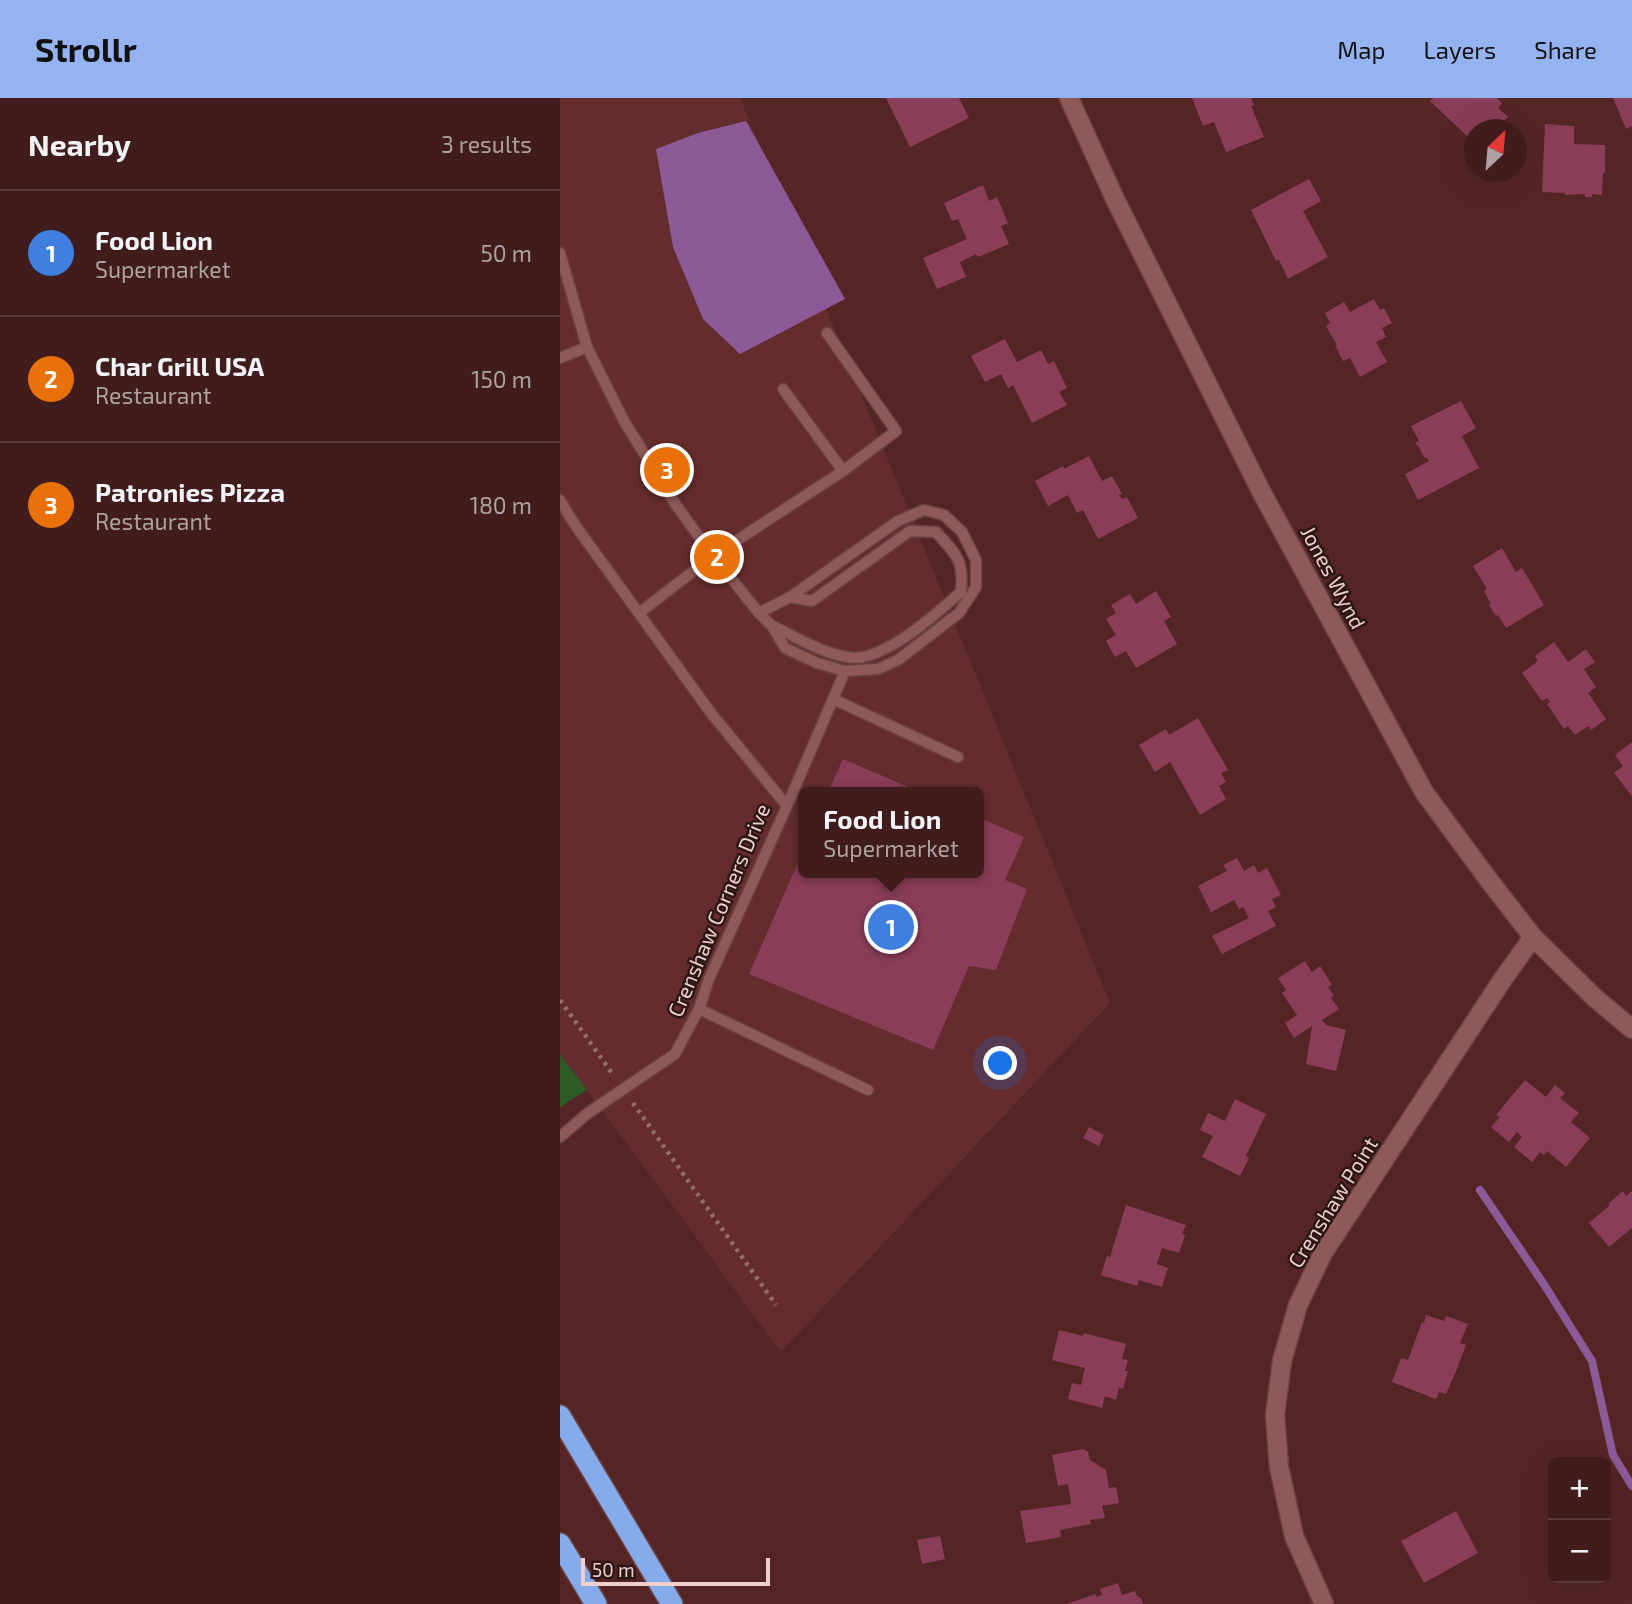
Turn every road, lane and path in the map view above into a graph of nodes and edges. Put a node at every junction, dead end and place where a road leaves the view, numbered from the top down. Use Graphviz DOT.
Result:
graph roads {
  1 [pos="1069,98"];
  2 [pos="560,253"];
  3 [pos="827,333"];
  4 [pos="587,347"];
  5 [pos="560,358"];
  6 [pos="783,389"];
  7 [pos="843,471"];
  8 [pos="560,500"];
  9 [pos="713,556"];
  10 [pos="790,597"];
  11 [pos="639,613"];
  12 [pos="759,613"];
  13 [pos="772,626"];
  14 [pos="845,671"];
  15 [pos="833,699"];
  16 [pos="958,757"];
  17 [pos="787,806"];
  18 [pos="1534,937"];
  19 [pos="560,1000"];
  20 [pos="699,1009"];
  21 [pos="1632,1029"];
  22 [pos="613,1074"];
  23 [pos="868,1090"];
  24 [pos="637,1109"];
  25 [pos="560,1137"];
  26 [pos="776,1305"];
  27 [pos="560,1416"];
  28 [pos="560,1544"];
  29 [pos="596,1604"];
  30 [pos="672,1604"];
  31 [pos="1324,1604"];
  1 -- 18 [label="street, Jones Wynd"];
  2 -- 4 [label="lane"];
  3 -- 7 [label="lane"];
  4 -- 5 [label="lane"];
  4 -- 9 [label="lane"];
  6 -- 7 [label="lane"];
  7 -- 9 [label="lane"];
  8 -- 11 [label="lane, Crenshaw Corners Drive"];
  9 -- 11 [label="lane"];
  9 -- 12 [label="lane"];
  10 -- 12 [label="lane"];
  10 -- 13 [label="lane"];
  10 -- 14 [label="lane"];
  11 -- 17 [label="lane, Crenshaw Corners Drive"];
  12 -- 13 [label="lane"];
  13 -- 14 [label="lane"];
  14 -- 15 [label="lane"];
  15 -- 16 [label="lane"];
  15 -- 17 [label="lane"];
  17 -- 20 [label="lane, Crenshaw Corners Drive"];
  18 -- 21 [label="street, Jones Wynd"];
  18 -- 31 [label="street, Crenshaw Point"];
  19 -- 22 [label="path"];
  20 -- 23 [label="lane"];
  20 -- 25 [label="lane, Crenshaw Corners Drive"];
  24 -- 26 [label="path"];
  27 -- 30 [label="highway"];
  28 -- 29 [label="highway"];
}
